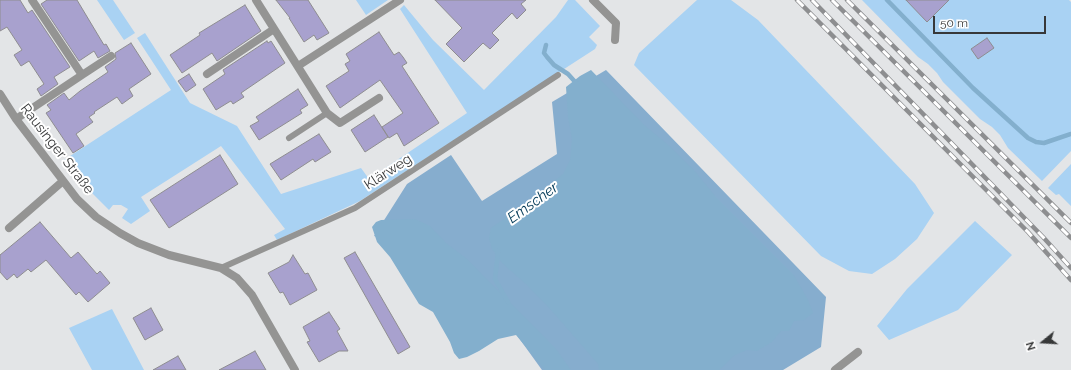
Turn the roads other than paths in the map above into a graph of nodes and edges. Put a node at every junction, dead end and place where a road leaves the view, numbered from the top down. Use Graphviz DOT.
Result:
graph roads {
  1 [pos="32,0"];
  2 [pos="256,0"];
  3 [pos="400,0"];
  4 [pos="593,0"];
  5 [pos="274,29"];
  6 [pos="615,40"];
  7 [pos="111,56"];
  8 [pos="298,66"];
  9 [pos="207,74"];
  10 [pos="82,75"];
  11 [pos="558,75"];
  12 [pos="0,94"];
  13 [pos="379,98"];
  14 [pos="327,113"];
  15 [pos="16,118"];
  16 [pos="289,138"];
  17 [pos="63,181"];
  18 [pos="9,228"];
  19 [pos="221,268"];
  20 [pos="858,352"];
  21 [pos="295,370"];
  22 [pos="835,370"];
  1 -- 10 [label="street"];
  2 -- 5 [label="street"];
  3 -- 8 [label="street"];
  4 -- 6 [label="street"];
  5 -- 8 [label="street"];
  5 -- 9 [label="street"];
  7 -- 10 [label="street"];
  8 -- 14 [label="street"];
  10 -- 15 [label="street"];
  11 -- 19 [label="lane, Klärweg"];
  12 -- 15 [label="street, Rausinger Straße"];
  13 -- 14 [label="street"];
  14 -- 16 [label="lane"];
  15 -- 17 [label="street, Rausinger Straße"];
  17 -- 18 [label="street"];
  17 -- 19 [label="street, Rausinger Straße"];
  19 -- 21 [label="street, Rausinger Straße"];
  20 -- 22 [label="street"];
}
